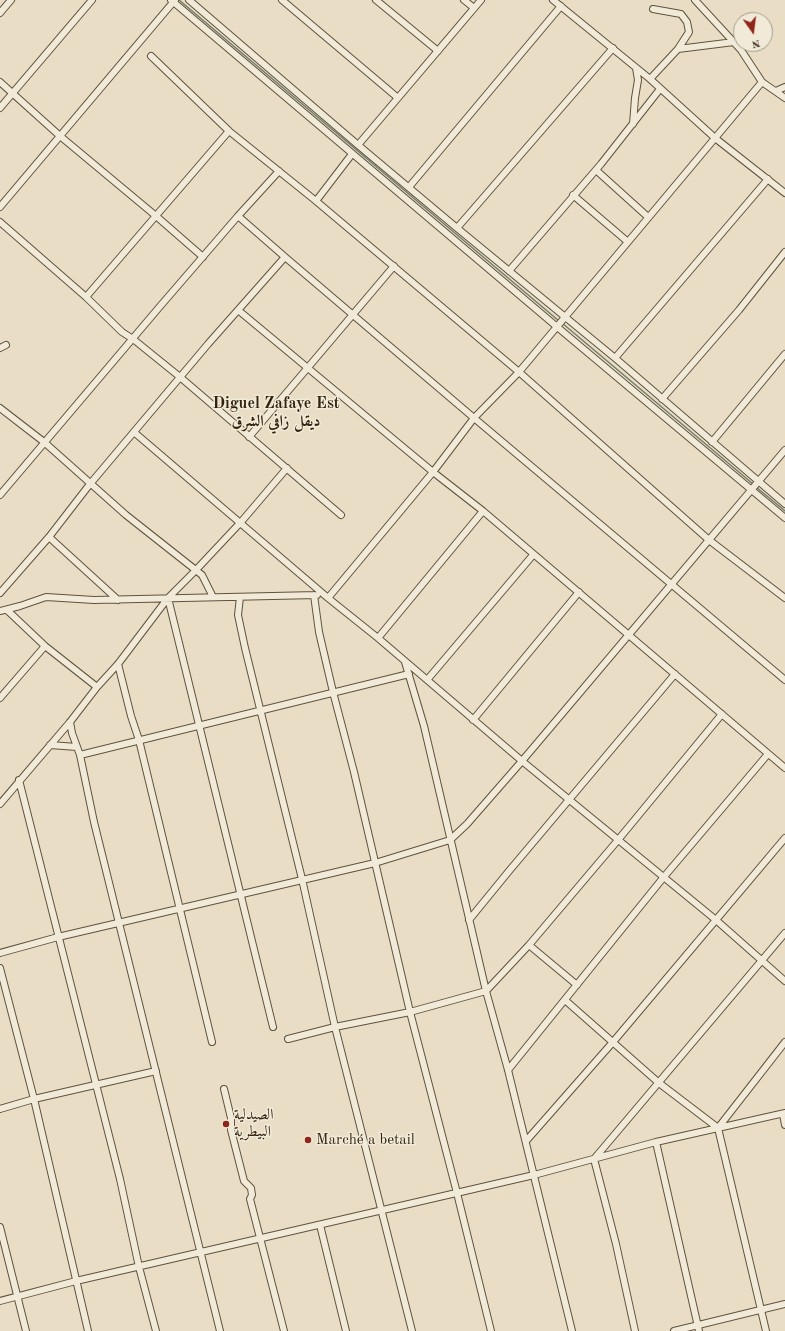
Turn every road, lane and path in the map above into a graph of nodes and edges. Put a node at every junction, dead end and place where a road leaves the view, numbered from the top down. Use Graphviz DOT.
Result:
graph roads {
  1 [pos="11,0"];
  2 [pos="92,0"];
  3 [pos="174,0"];
  4 [pos="189,0"];
  5 [pos="282,0"];
  6 [pos="376,0"];
  7 [pos="464,0"];
  8 [pos="481,0"];
  9 [pos="553,0"];
  10 [pos="695,0"];
  11 [pos="561,6"];
  12 [pos="474,8"];
  13 [pos="653,8"];
  14 [pos="0,13"];
  15 [pos="733,41"];
  16 [pos="733,42"];
  17 [pos="613,48"];
  18 [pos="678,49"];
  19 [pos="438,51"];
  20 [pos="742,52"];
  21 [pos="151,56"];
  22 [pos="636,68"];
  23 [pos="650,79"];
  24 [pos="0,82"];
  25 [pos="762,82"];
  26 [pos="785,87"];
  27 [pos="660,89"];
  28 [pos="776,91"];
  29 [pos="13,93"];
  30 [pos="398,98"];
  31 [pos="785,98"];
  32 [pos="0,108"];
  33 [pos="633,124"];
  34 [pos="229,131"];
  35 [pos="60,136"];
  36 [pos="715,138"];
  37 [pos="358,145"];
  38 [pos="352,154"];
  39 [pos="279,170"];
  40 [pos="596,170"];
  41 [pos="768,179"];
  42 [pos="409,187"];
  43 [pos="785,193"];
  44 [pos="574,195"];
  45 [pos="316,201"];
  46 [pos="0,207"];
  47 [pos="156,216"];
  48 [pos="238,216"];
  49 [pos="648,217"];
  50 [pos="0,222"];
  51 [pos="456,228"];
  52 [pos="628,242"];
  53 [pos="785,252"];
  54 [pos="203,257"];
  55 [pos="285,257"];
  56 [pos="394,266"];
  57 [pos="509,271"];
  58 [pos="86,297"];
  59 [pos="238,310"];
  60 [pos="353,315"];
  61 [pos="560,321"];
  62 [pos="133,339"];
  63 [pos="785,354"];
  64 [pos="615,358"];
  65 [pos="307,369"];
  66 [pos="519,372"];
  67 [pos="180,378"];
  68 [pos="662,400"];
  69 [pos="0,408"];
  70 [pos="474,418"];
  71 [pos="135,433"];
  72 [pos="249,437"];
  73 [pos="44,442"];
  74 [pos="712,442"];
  75 [pos="785,450"];
  76 [pos="287,468"];
  77 [pos="433,472"];
  78 [pos="90,484"];
  79 [pos="755,486"];
  80 [pos="0,495"];
  81 [pos="785,504"];
  82 [pos="483,511"];
  83 [pos="341,515"];
  84 [pos="785,518"];
  85 [pos="241,522"];
  86 [pos="49,537"];
  87 [pos="709,540"];
  88 [pos="533,555"];
  89 [pos="195,571"];
  90 [pos="672,584"];
  91 [pos="579,592"];
  92 [pos="0,593"];
  93 [pos="314,594"];
  94 [pos="213,597"];
  95 [pos="240,597"];
  96 [pos="168,598"];
  97 [pos="328,598"];
  98 [pos="785,598"];
  99 [pos="118,600"];
  100 [pos="7,610"];
  101 [pos="0,611"];
  102 [pos="628,636"];
  103 [pos="378,638"];
  104 [pos="45,646"];
  105 [pos="405,662"];
  106 [pos="118,664"];
  107 [pos="409,674"];
  108 [pos="675,674"];
  109 [pos="427,680"];
  110 [pos="785,680"];
  111 [pos="97,687"];
  112 [pos="333,692"];
  113 [pos="0,698"];
  114 [pos="260,711"];
  115 [pos="722,714"];
  116 [pos="473,720"];
  117 [pos="70,722"];
  118 [pos="200,726"];
  119 [pos="139,740"];
  120 [pos="50,745"];
  121 [pos="77,747"];
  122 [pos="768,754"];
  123 [pos="80,755"];
  124 [pos="522,761"];
  125 [pos="785,768"];
  126 [pos="19,780"];
  127 [pos="569,800"];
  128 [pos="0,804"];
  129 [pos="785,838"];
  130 [pos="450,840"];
  131 [pos="618,840"];
  132 [pos="375,863"];
  133 [pos="663,878"];
  134 [pos="302,880"];
  135 [pos="240,894"];
  136 [pos="179,909"];
  137 [pos="469,920"];
  138 [pos="716,920"];
  139 [pos="119,922"];
  140 [pos="785,933"];
  141 [pos="58,937"];
  142 [pos="529,945"];
  143 [pos="0,953"];
  144 [pos="761,960"];
  145 [pos="0,968"];
  146 [pos="785,981"];
  147 [pos="577,985"];
  148 [pos="486,991"];
  149 [pos="565,1000"];
  150 [pos="410,1012"];
  151 [pos="274,1026"];
  152 [pos="335,1027"];
  153 [pos="288,1039"];
  154 [pos="212,1042"];
  155 [pos="613,1042"];
  156 [pos="785,1042"];
  157 [pos="508,1070"];
  158 [pos="156,1071"];
  159 [pos="659,1083"];
  160 [pos="96,1084"];
  161 [pos="224,1089"];
  162 [pos="34,1099"];
  163 [pos="0,1109"];
  164 [pos="784,1113"];
  165 [pos="785,1125"];
  166 [pos="718,1128"];
  167 [pos="526,1142"];
  168 [pos="656,1142"];
  169 [pos="594,1159"];
  170 [pos="534,1175"];
  171 [pos="457,1192"];
  172 [pos="381,1210"];
  173 [pos="320,1225"];
  174 [pos="0,1227"];
  175 [pos="261,1239"];
  176 [pos="200,1253"];
  177 [pos="139,1268"];
  178 [pos="76,1281"];
  179 [pos="18,1297"];
  180 [pos="0,1301"];
  181 [pos="785,1304"];
  182 [pos="761,1311"];
  183 [pos="699,1328"];
  184 [pos="26,1331"];
  185 [pos="88,1331"];
  186 [pos="156,1331"];
  187 [pos="220,1331"];
  188 [pos="284,1331"];
  189 [pos="346,1331"];
  190 [pos="412,1331"];
  191 [pos="490,1331"];
  192 [pos="572,1331"];
  193 [pos="635,1331"];
  194 [pos="674,1331"];
  195 [pos="766,1331"];
  1 -- 14 [label="street"];
  2 -- 29 [label="street"];
  3 -- 35 [label="street"];
  3 -- 38 [label="street"];
  4 -- 37 [label="street"];
  5 -- 30 [label="street"];
  6 -- 19 [label="street"];
  7 -- 12 [label="street"];
  8 -- 12 [label="street"];
  9 -- 11 [label="street"];
  10 -- 15 [label="street"];
  11 -- 17 [label="street"];
  11 -- 42 [label="street"];
  12 -- 19 [label="street"];
  13 -- 18 [label="street"];
  16 -- 18 [label="street"];
  17 -- 22 [label="street"];
  17 -- 51 [label="street"];
  18 -- 23 [label="street"];
  19 -- 30 [label="street"];
  20 -- 25 [label="street"];
  21 -- 34 [label="street"];
  22 -- 23 [label="street"];
  22 -- 33 [label="street"];
  23 -- 27 [label="street"];
  24 -- 29 [label="street"];
  25 -- 28 [label="street"];
  25 -- 36 [label="street"];
  26 -- 28 [label="street"];
  27 -- 33 [label="street"];
  27 -- 36 [label="street"];
  28 -- 31 [label="street"];
  29 -- 32 [label="street"];
  29 -- 35 [label="street"];
  30 -- 37 [label="street"];
  33 -- 40 [label="street"];
  34 -- 39 [label="street"];
  34 -- 47 [label="street"];
  35 -- 46 [label="street"];
  35 -- 47 [label="street"];
  36 -- 41 [label="street"];
  36 -- 49 [label="street"];
  37 -- 42 [label="street"];
  38 -- 45 [label="street"];
  38 -- 61 [label="street"];
  39 -- 45 [label="street"];
  39 -- 48 [label="street"];
  40 -- 44 [label="street"];
  40 -- 49 [label="street"];
  41 -- 43 [label="street"];
  41 -- 64 [label="street"];
  42 -- 51 [label="street"];
  44 -- 52 [label="street"];
  44 -- 57 [label="street"];
  45 -- 56 [label="street"];
  47 -- 54 [label="street"];
  47 -- 58 [label="street"];
  48 -- 54 [label="street"];
  48 -- 55 [label="street"];
  49 -- 52 [label="street"];
  50 -- 58 [label="street"];
  51 -- 57 [label="street"];
  52 -- 61 [label="street"];
  53 -- 68 [label="street"];
  54 -- 62 [label="street"];
  55 -- 59 [label="street"];
  55 -- 60 [label="street"];
  56 -- 60 [label="street"];
  56 -- 66 [label="street"];
  57 -- 61 [label="street"];
  58 -- 62 [label="street"];
  59 -- 65 [label="street"];
  59 -- 67 [label="street"];
  60 -- 65 [label="street"];
  60 -- 70 [label="street"];
  61 -- 64 [label="street"];
  61 -- 66 [label="street"];
  61 -- 79 [label="street"];
  62 -- 67 [label="street"];
  62 -- 73 [label="street"];
  63 -- 74 [label="street"];
  64 -- 68 [label="street"];
  65 -- 72 [label="street"];
  65 -- 77 [label="street"];
  66 -- 70 [label="street"];
  66 -- 87 [label="street"];
  67 -- 71 [label="street"];
  67 -- 72 [label="street"];
  68 -- 74 [label="street"];
  69 -- 73 [label="street"];
  70 -- 77 [label="street"];
  70 -- 90 [label="street"];
  71 -- 78 [label="street"];
  71 -- 85 [label="street"];
  72 -- 76 [label="street"];
  73 -- 78 [label="street"];
  73 -- 80 [label="street"];
  74 -- 79 [label="street"];
  75 -- 79 [label="street"];
  76 -- 83 [label="street"];
  76 -- 85 [label="street"];
  77 -- 82 [label="street"];
  77 -- 97 [label="street"];
  78 -- 86 [label="street"];
  78 -- 89 [label="street"];
  79 -- 81 [label="street"];
  79 -- 84 [label="street"];
  79 -- 87 [label="street"];
  82 -- 88 [label="street"];
  82 -- 103 [label="street"];
  85 -- 89 [label="street"];
  85 -- 97 [label="street"];
  86 -- 92 [label="street"];
  86 -- 99 [label="street"];
  87 -- 90 [label="street"];
  87 -- 98 [label="street"];
  88 -- 91 [label="street"];
  88 -- 109 [label="street"];
  89 -- 94 [label="street"];
  89 -- 96 [label="street"];
  90 -- 102 [label="street"];
  90 -- 110 [label="street"];
  91 -- 102 [label="street"];
  91 -- 116 [label="street"];
  93 -- 95 [label="street"];
  93 -- 97 [label="street"];
  93 -- 112 [label="street"];
  94 -- 95 [label="street"];
  94 -- 96 [label="street"];
  95 -- 114 [label="street"];
  96 -- 99 [label="street"];
  96 -- 106 [label="street"];
  96 -- 118 [label="street"];
  97 -- 103 [label="street"];
  99 -- 100 [label="street"];
  100 -- 101 [label="street"];
  100 -- 104 [label="street"];
  102 -- 108 [label="street"];
  102 -- 124 [label="street"];
  103 -- 105 [label="street"];
  104 -- 111 [label="street"];
  104 -- 113 [label="street"];
  105 -- 107 [label="street"];
  105 -- 109 [label="street"];
  106 -- 111 [label="street"];
  106 -- 119 [label="street"];
  107 -- 112 [label="street"];
  107 -- 130 [label="street"];
  108 -- 115 [label="street"];
  108 -- 127 [label="street"];
  109 -- 116 [label="street"];
  111 -- 117 [label="street"];
  112 -- 114 [label="street"];
  112 -- 132 [label="street"];
  114 -- 118 [label="street"];
  114 -- 134 [label="street"];
  115 -- 122 [label="street"];
  115 -- 131 [label="street"];
  116 -- 124 [label="street"];
  117 -- 120 [label="street"];
  117 -- 121 [label="street"];
  118 -- 119 [label="street"];
  118 -- 135 [label="street"];
  119 -- 123 [label="street"];
  119 -- 136 [label="street"];
  120 -- 121 [label="street"];
  120 -- 126 [label="street"];
  121 -- 123 [label="street"];
  122 -- 125 [label="street"];
  122 -- 133 [label="street"];
  123 -- 139 [label="street"];
  124 -- 127 [label="street"];
  124 -- 130 [label="street"];
  126 -- 128 [label="street"];
  126 -- 141 [label="street"];
  127 -- 131 [label="street"];
  127 -- 137 [label="street"];
  129 -- 138 [label="street"];
  130 -- 132 [label="street"];
  130 -- 137 [label="street"];
  131 -- 133 [label="street"];
  131 -- 142 [label="street"];
  132 -- 134 [label="street"];
  132 -- 150 [label="street"];
  133 -- 138 [label="street"];
  133 -- 147 [label="street"];
  134 -- 135 [label="street"];
  134 -- 152 [label="street"];
  135 -- 136 [label="street"];
  135 -- 151 [label="street"];
  136 -- 139 [label="street"];
  136 -- 154 [label="street"];
  137 -- 148 [label="street"];
  138 -- 144 [label="street"];
  138 -- 155 [label="street"];
  139 -- 141 [label="street"];
  139 -- 158 [label="street"];
  140 -- 144 [label="street"];
  141 -- 143 [label="street"];
  141 -- 160 [label="street"];
  142 -- 147 [label="street"];
  142 -- 148 [label="street"];
  144 -- 146 [label="street"];
  144 -- 159 [label="street"];
  145 -- 162 [label="street"];
  147 -- 149 [label="street"];
  148 -- 150 [label="street"];
  148 -- 157 [label="street"];
  149 -- 155 [label="street"];
  149 -- 157 [label="street"];
  150 -- 152 [label="street"];
  150 -- 171 [label="street"];
  152 -- 153 [label="street"];
  152 -- 172 [label="street"];
  155 -- 159 [label="street"];
  155 -- 167 [label="street"];
  156 -- 166 [label="street"];
  157 -- 167 [label="street"];
  158 -- 160 [label="street"];
  158 -- 176 [label="street"];
  159 -- 166 [label="street"];
  159 -- 169 [label="street"];
  160 -- 162 [label="street"];
  160 -- 177 [label="street"];
  161 -- 175 [label="street"];
  162 -- 163 [label="street"];
  162 -- 178 [label="street"];
  164 -- 165 [label="street"];
  164 -- 166 [label="street"];
  166 -- 168 [label="street"];
  166 -- 182 [label="street"];
  167 -- 170 [label="street"];
  168 -- 169 [label="street"];
  168 -- 183 [label="street"];
  169 -- 170 [label="street"];
  169 -- 193 [label="street"];
  170 -- 171 [label="street"];
  170 -- 192 [label="street"];
  171 -- 172 [label="street"];
  171 -- 191 [label="street"];
  172 -- 173 [label="street"];
  172 -- 190 [label="street"];
  173 -- 175 [label="street"];
  173 -- 189 [label="street"];
  174 -- 179 [label="street"];
  175 -- 176 [label="street"];
  175 -- 188 [label="street"];
  176 -- 177 [label="street"];
  176 -- 187 [label="street"];
  177 -- 178 [label="street"];
  177 -- 186 [label="street"];
  178 -- 179 [label="street"];
  178 -- 185 [label="street"];
  179 -- 180 [label="street"];
  179 -- 184 [label="street"];
  181 -- 182 [label="street"];
  182 -- 183 [label="street"];
  182 -- 195 [label="street"];
  183 -- 194 [label="street"];
}
